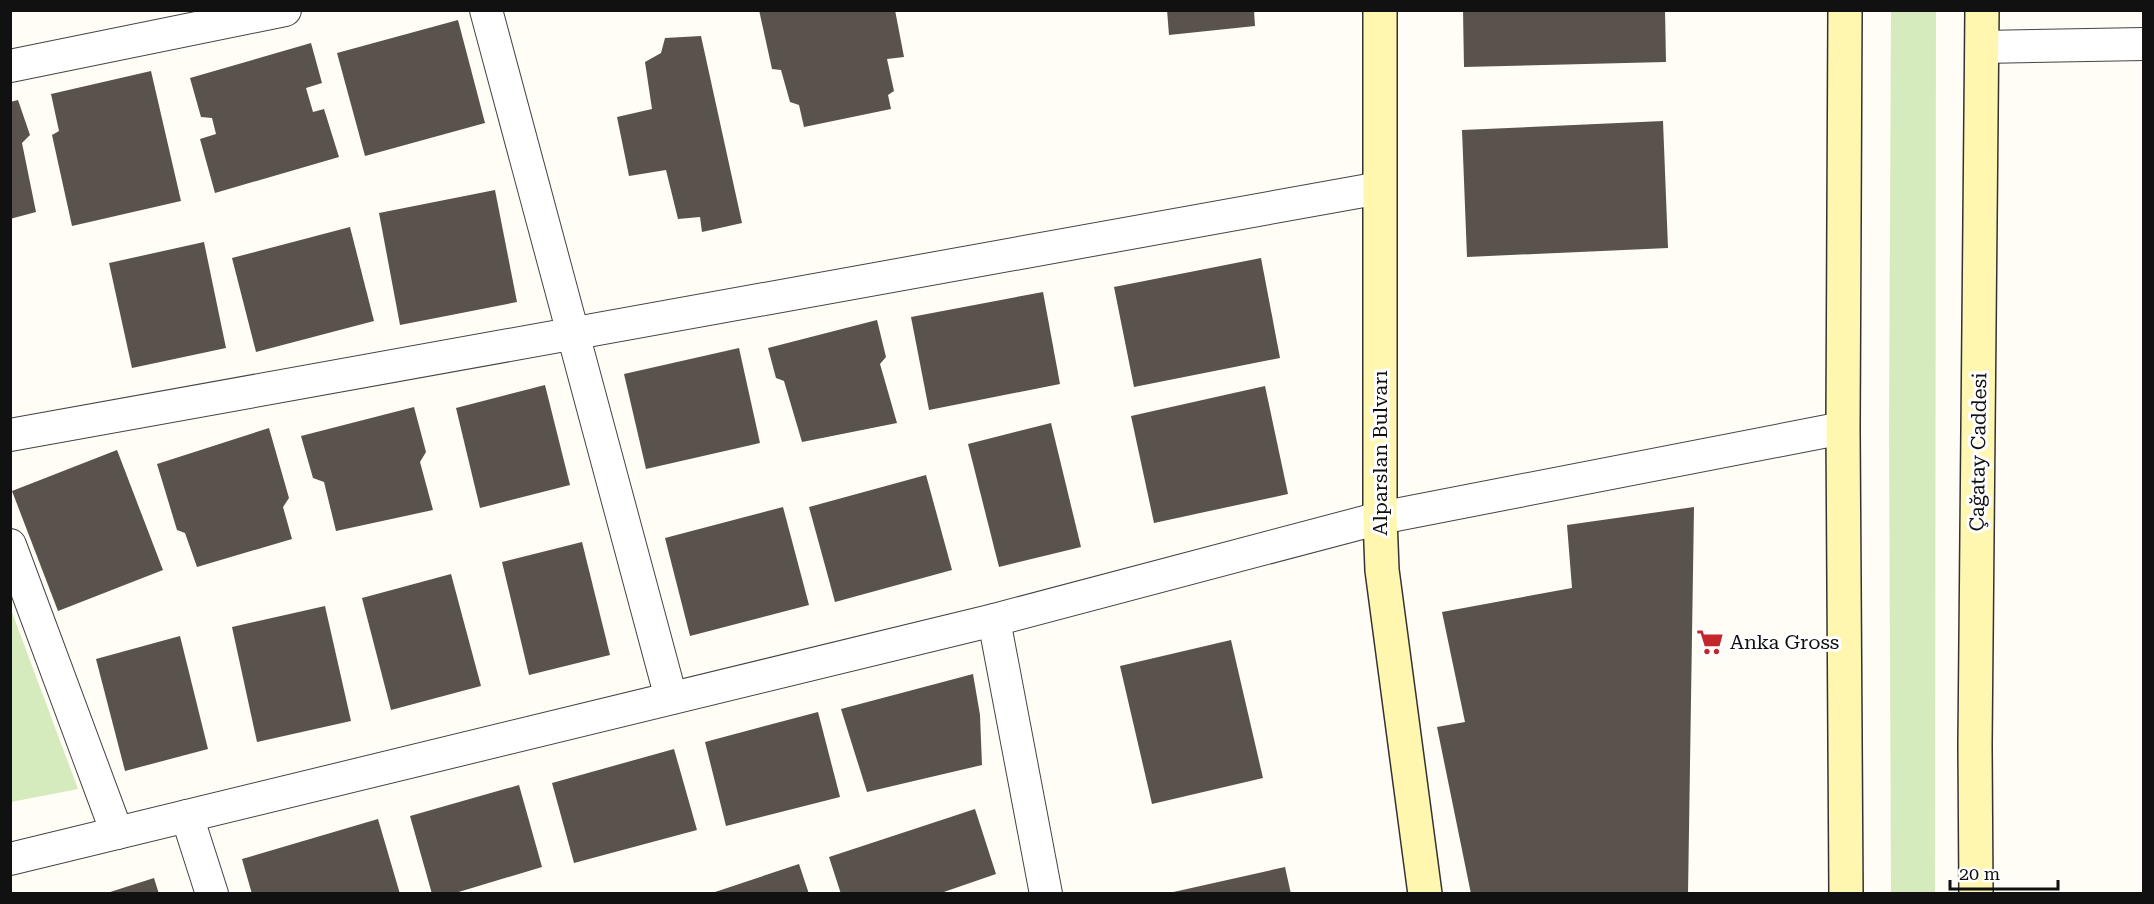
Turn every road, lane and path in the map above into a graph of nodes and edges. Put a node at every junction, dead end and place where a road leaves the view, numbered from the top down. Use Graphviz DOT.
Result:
graph roads {
  1 [pos="285,10"];
  2 [pos="486,10"];
  3 [pos="1380,10"];
  4 [pos="1845,10"];
  5 [pos="1982,10"];
  6 [pos="2144,44"];
  7 [pos="1982,47"];
  8 [pos="10,66"];
  9 [pos="1380,188"];
  10 [pos="573,334"];
  11 [pos="1843,428"];
  12 [pos="10,435"];
  13 [pos="1380,518"];
  14 [pos="10,545"];
  15 [pos="994,620"];
  16 [pos="671,698"];
  17 [pos="188,816"];
  18 [pos="117,833"];
  19 [pos="10,859"];
  20 [pos="1046,893"];
  21 [pos="212,894"];
  22 [pos="1425,894"];
  23 [pos="1846,894"];
  24 [pos="1976,894"];
  1 -- 8 [label="street"];
  2 -- 10 [label="street"];
  3 -- 9 [label="main road, Alparslan Bulvarı"];
  4 -- 11 [label="main road"];
  5 -- 7 [label="main road, Çağatay Caddesi"];
  6 -- 7 [label="street"];
  7 -- 24 [label="main road, Çağatay Caddesi"];
  9 -- 10 [label="street"];
  9 -- 13 [label="main road, Alparslan Bulvarı"];
  10 -- 12 [label="street"];
  10 -- 16 [label="street"];
  11 -- 13 [label="street"];
  11 -- 23 [label="main road"];
  13 -- 15 [label="street"];
  13 -- 22 [label="main road, Alparslan Bulvarı"];
  14 -- 18 [label="street"];
  15 -- 16 [label="street"];
  15 -- 20 [label="street"];
  16 -- 17 [label="street"];
  17 -- 18 [label="street"];
  17 -- 21 [label="street"];
  18 -- 19 [label="street"];
}
